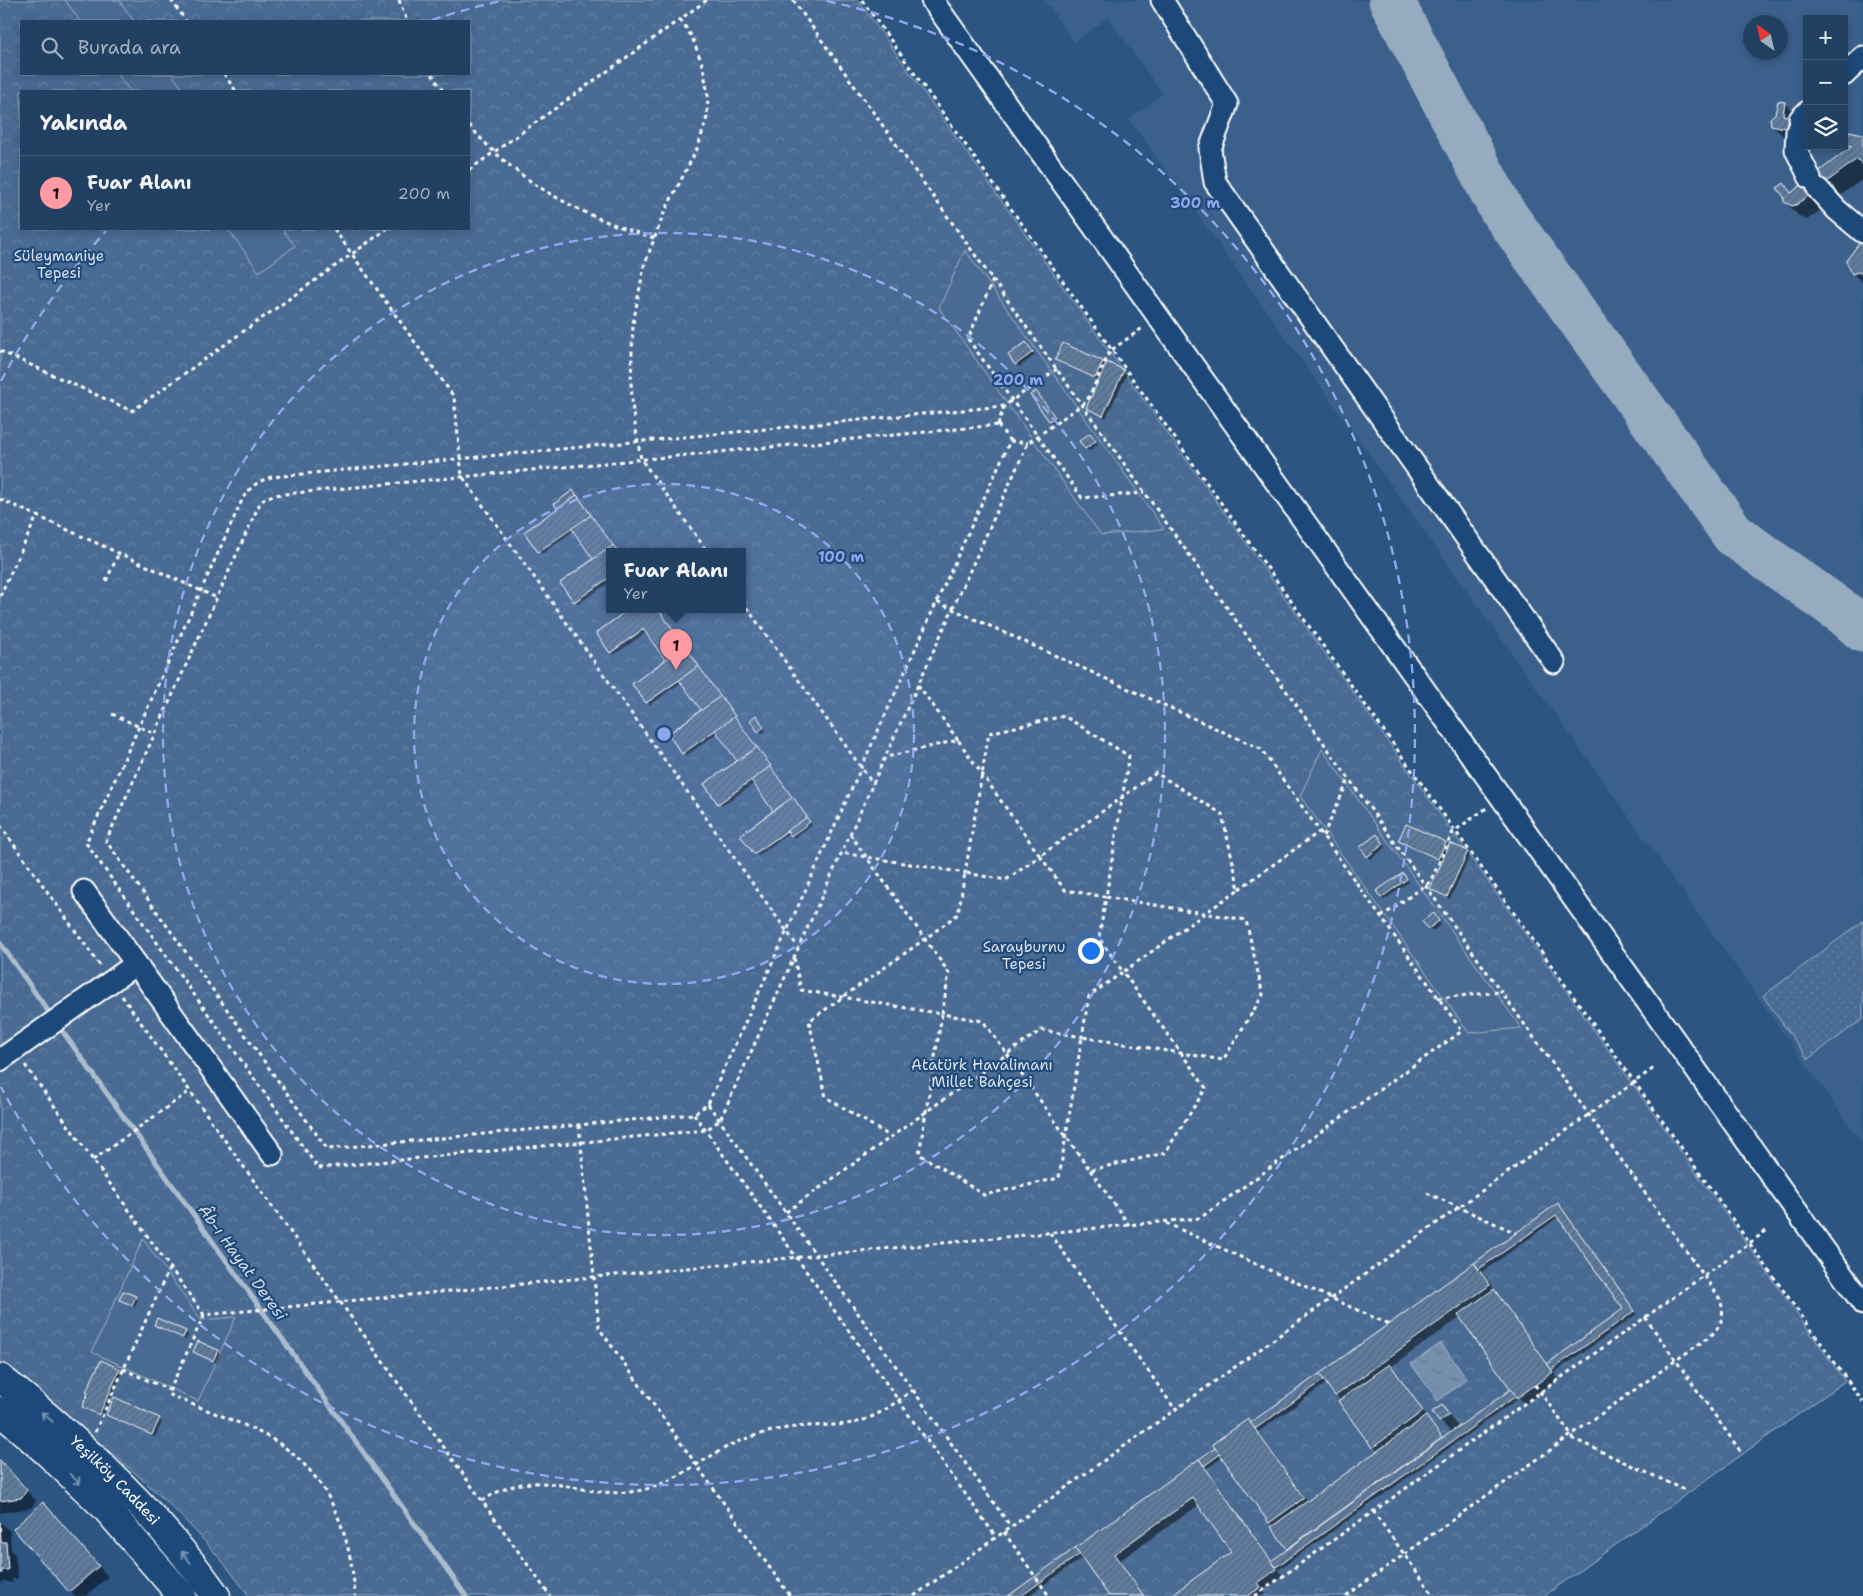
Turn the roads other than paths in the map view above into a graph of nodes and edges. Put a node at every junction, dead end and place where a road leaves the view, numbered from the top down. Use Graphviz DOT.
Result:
graph roads {
  1 [pos="932,0"];
  2 [pos="1162,0"];
  3 [pos="1863,57"];
  4 [pos="1848,71"];
  5 [pos="1801,121"];
  6 [pos="1863,232"];
  7 [pos="1554,662"];
  8 [pos="84,891"];
  9 [pos="136,964"];
  10 [pos="7,1055"];
  11 [pos="272,1154"];
  12 [pos="1863,1304"];
  13 [pos="0,1378"];
  14 [pos="5,1418"];
  15 [pos="182,1596"];
  16 [pos="216,1596"];
  1 -- 12 [label="lane"];
  2 -- 7 [label="lane"];
  3 -- 4 [label="lane"];
  5 -- 6 [label="lane"];
  8 -- 9 [label="lane"];
  9 -- 10 [label="lane"];
  9 -- 11 [label="lane"];
  16 -- 13 [label="highway, Yeşilköy Caddesi, one-way"];
  14 -- 15 [label="highway, Yeşilköy Caddesi, one-way"];
}
